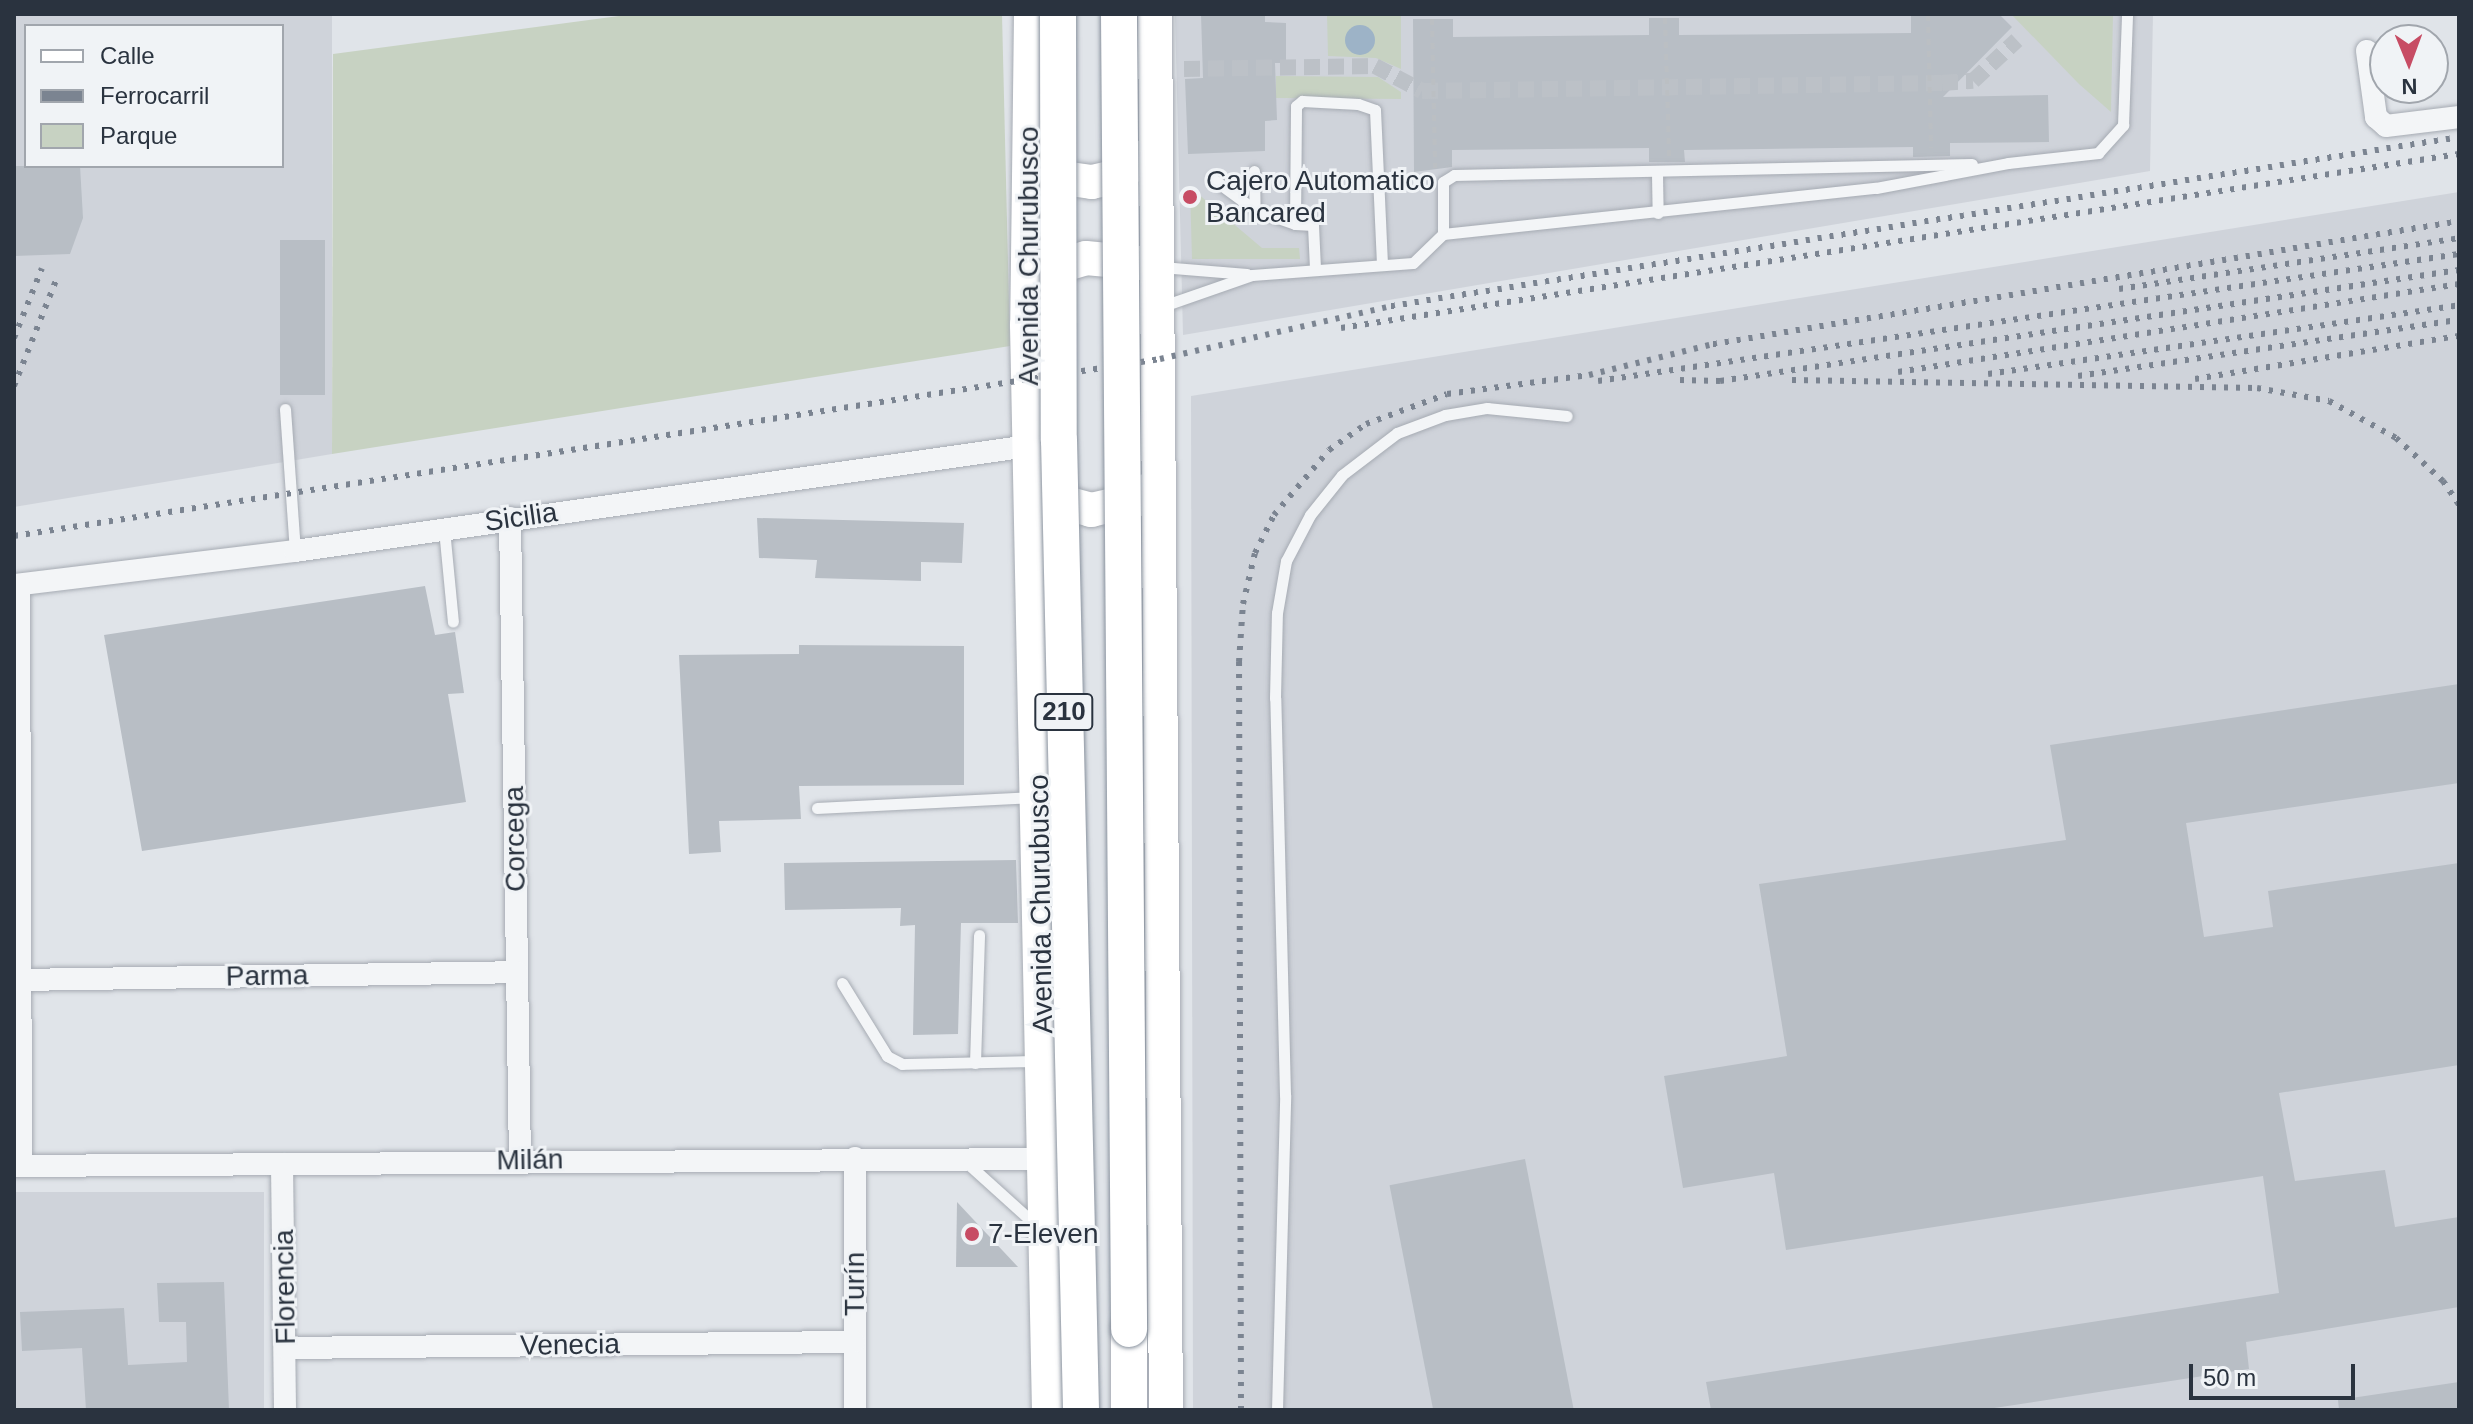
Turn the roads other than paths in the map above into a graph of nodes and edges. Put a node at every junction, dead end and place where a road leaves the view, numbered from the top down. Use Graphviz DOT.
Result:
graph roads {
  1 [pos="1031,14"];
  2 [pos="1058,14"];
  3 [pos="1119,14"];
  4 [pos="1155,14"];
  5 [pos="2127,14"];
  6 [pos="2367,51"];
  7 [pos="2459,117"];
  8 [pos="1156,139"];
  9 [pos="1030,147"];
  10 [pos="2008,163"];
  11 [pos="1254,171"];
  12 [pos="1657,174"];
  13 [pos="1213,179"];
  14 [pos="1255,210"];
  15 [pos="1658,213"];
  16 [pos="1295,224"];
  17 [pos="1443,234"];
  18 [pos="1382,265"];
  19 [pos="1157,266"];
  20 [pos="1315,268"];
  21 [pos="1252,275"];
  22 [pos="1027,278"];
  23 [pos="1157,308"];
  24 [pos="285,409"];
  25 [pos="1567,416"];
  26 [pos="1029,457"];
  27 [pos="1162,464"];
  28 [pos="510,518"];
  29 [pos="444,528"];
  30 [pos="295,551"];
  31 [pos="16,585"];
  32 [pos="453,622"];
  33 [pos="15,795"];
  34 [pos="1039,797"];
  35 [pos="817,808"];
  36 [pos="979,935"];
  37 [pos="517,972"];
  38 [pos="18,980"];
  39 [pos="842,983"];
  40 [pos="1045,1061"];
  41 [pos="975,1063"];
  42 [pos="960,1157"];
  43 [pos="855,1158"];
  44 [pos="1047,1159"];
  45 [pos="520,1160"];
  46 [pos="282,1164"];
  47 [pos="17,1166"];
  48 [pos="1049,1237"];
  49 [pos="854,1342"];
  50 [pos="286,1348"];
  51 [pos="285,1410"];
  52 [pos="855,1410"];
  53 [pos="1049,1410"];
  54 [pos="1081,1410"];
  55 [pos="1129,1410"];
  56 [pos="1166,1410"];
  57 [pos="1277,1410"];
  1 -- 9 [label="main road, Avenida Churubusco"];
  2 -- 54 [label="highway, Avenida Churubusco / 210, bridge"];
  3 -- 55 [label="highway, 210, bridge"];
  4 -- 8 [label="main road"];
  5 -- 10 [label="lane"];
  6 -- 7 [label="street"];
  8 -- 9 [label="main road"];
  8 -- 19 [label="main road"];
  9 -- 22 [label="main road, Avenida Churubusco"];
  10 -- 12 [label="lane"];
  10 -- 15 [label="lane"];
  11 -- 14 [label="lane"];
  12 -- 15 [label="lane"];
  12 -- 17 [label="lane"];
  13 -- 14 [label="lane"];
  14 -- 16 [label="lane"];
  15 -- 17 [label="lane"];
  16 -- 18 [label="lane"];
  16 -- 20 [label="lane"];
  17 -- 18 [label="lane"];
  18 -- 20 [label="lane"];
  19 -- 21 [label="lane"];
  19 -- 22 [label="main road"];
  19 -- 23 [label="main road"];
  20 -- 21 [label="lane"];
  21 -- 23 [label="lane"];
  22 -- 26 [label="main road, Avenida Churubusco"];
  23 -- 27 [label="main road"];
  24 -- 30 [label="lane"];
  25 -- 57 [label="lane"];
  26 -- 27 [label="main road"];
  26 -- 28 [label="street, Sicilia"];
  26 -- 34 [label="main road, Avenida Churubusco"];
  27 -- 56 [label="main road"];
  28 -- 29 [label="street, Sicilia"];
  28 -- 37 [label="street, Corcega"];
  29 -- 30 [label="street, Sicilia"];
  29 -- 32 [label="lane"];
  30 -- 31 [label="street, Sicilia"];
  31 -- 33 [label="street"];
  33 -- 38 [label="street"];
  34 -- 35 [label="lane"];
  34 -- 40 [label="main road, Avenida Churubusco"];
  36 -- 41 [label="lane"];
  37 -- 38 [label="street, Parma"];
  37 -- 45 [label="street, Corcega"];
  38 -- 47 [label="street"];
  39 -- 41 [label="lane"];
  40 -- 41 [label="lane"];
  40 -- 44 [label="main road, Avenida Churubusco"];
  42 -- 43 [label="street, Milán"];
  42 -- 44 [label="street, Milán"];
  42 -- 48 [label="lane"];
  43 -- 45 [label="street, Milán"];
  43 -- 49 [label="street, Turín"];
  44 -- 48 [label="main road, Avenida Churubusco"];
  45 -- 46 [label="street, Milán"];
  46 -- 47 [label="street, Milán"];
  46 -- 50 [label="street, Florencia"];
  48 -- 53 [label="main road, Avenida Churubusco"];
  49 -- 50 [label="street, Venecia"];
  49 -- 52 [label="street, Turín"];
  50 -- 51 [label="street, Florencia"];
}
